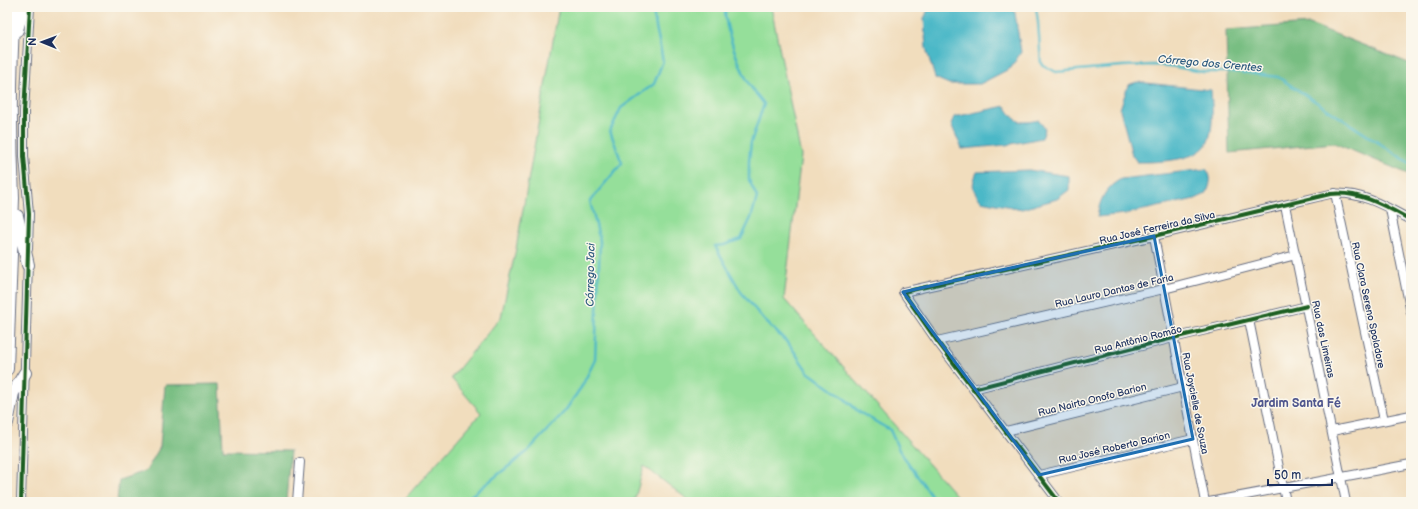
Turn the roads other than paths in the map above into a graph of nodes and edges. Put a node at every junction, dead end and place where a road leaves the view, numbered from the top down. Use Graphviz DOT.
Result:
graph roads {
  1 [pos="14,7"];
  2 [pos="23,7"];
  3 [pos="30,7"];
  4 [pos="11,52"];
  5 [pos="7,150"];
  6 [pos="12,170"];
  7 [pos="1335,194"];
  8 [pos="13,198"];
  9 [pos="1285,204"];
  10 [pos="1390,209"];
  11 [pos="1411,220"];
  12 [pos="1154,236"];
  13 [pos="1296,255"];
  14 [pos="28,265"];
  15 [pos="1408,277"];
  16 [pos="1164,289"];
  17 [pos="1306,306"];
  18 [pos="1411,313"];
  19 [pos="1249,320"];
  20 [pos="1173,338"];
  21 [pos="937,341"];
  22 [pos="7,369"];
  23 [pos="25,373"];
  24 [pos="1183,387"];
  25 [pos="974,389"];
  26 [pos="1411,415"];
  27 [pos="1384,420"];
  28 [pos="7,423"];
  29 [pos="1006,431"];
  30 [pos="1332,431"];
  31 [pos="1193,439"];
  32 [pos="300,462"];
  33 [pos="1411,464"];
  34 [pos="1039,475"];
  35 [pos="1341,477"];
  36 [pos="1283,488"];
  37 [pos="21,502"];
  38 [pos="297,502"];
  39 [pos="1059,502"];
  40 [pos="1205,502"];
  41 [pos="1209,502"];
  42 [pos="1286,502"];
  43 [pos="1346,502"];
  1 -- 4 [label="highway"];
  2 -- 4 [label="highway"];
  3 -- 14 [label="street"];
  4 -- 6 [label="highway"];
  5 -- 6 [label="highway"];
  6 -- 8 [label="highway"];
  7 -- 9 [label="street, Rua José Ferreira da Silva"];
  7 -- 10 [label="street, Rua José Ferreira da Silva"];
  7 -- 27 [label="street, Rua Clara Sereno Spoladore"];
  8 -- 14 [label="highway"];
  8 -- 22 [label="highway"];
  9 -- 12 [label="street, Rua José Ferreira da Silva"];
  9 -- 13 [label="street, Rua das Limeiras"];
  10 -- 11 [label="street, Rua José Ferreira da Silva"];
  10 -- 15 [label="street"];
  12 -- 16 [label="street, Rua Joycielle de Souza"];
  12 -- 21 [label="street, Rua José Ferreira da Silva"];
  13 -- 16 [label="street, Rua Lauro Dantas de Faria"];
  13 -- 17 [label="street, Rua das Limeiras"];
  14 -- 23 [label="street"];
  15 -- 18 [label="street"];
  16 -- 20 [label="street, Rua Joycielle de Souza"];
  16 -- 21 [label="street, Rua Lauro Dantas de Faria"];
  17 -- 19 [label="street, Rua Antônio Romão"];
  17 -- 30 [label="street, Rua das Limeiras"];
  19 -- 20 [label="street, Rua Antônio Romão"];
  19 -- 36 [label="street"];
  20 -- 24 [label="street, Rua Joycielle de Souza"];
  20 -- 25 [label="street, Rua Antônio Romão"];
  21 -- 25 [label="street"];
  23 -- 28 [label="highway"];
  23 -- 37 [label="street"];
  24 -- 29 [label="street, Rua Nairto Onofo Barion"];
  24 -- 31 [label="street, Rua Joycielle de Souza"];
  25 -- 29 [label="street"];
  26 -- 27 [label="street"];
  27 -- 30 [label="street"];
  29 -- 34 [label="street"];
  30 -- 35 [label="street, Rua das Limeiras"];
  31 -- 34 [label="street, Rua José Roberto Barion"];
  31 -- 40 [label="street, Rua Joycielle de Souza"];
  32 -- 38 [label="street"];
  33 -- 35 [label="street"];
  34 -- 39 [label="street"];
  35 -- 36 [label="street"];
  35 -- 43 [label="street, Rua das Limeiras"];
  36 -- 41 [label="street"];
  36 -- 42 [label="street"];
}
